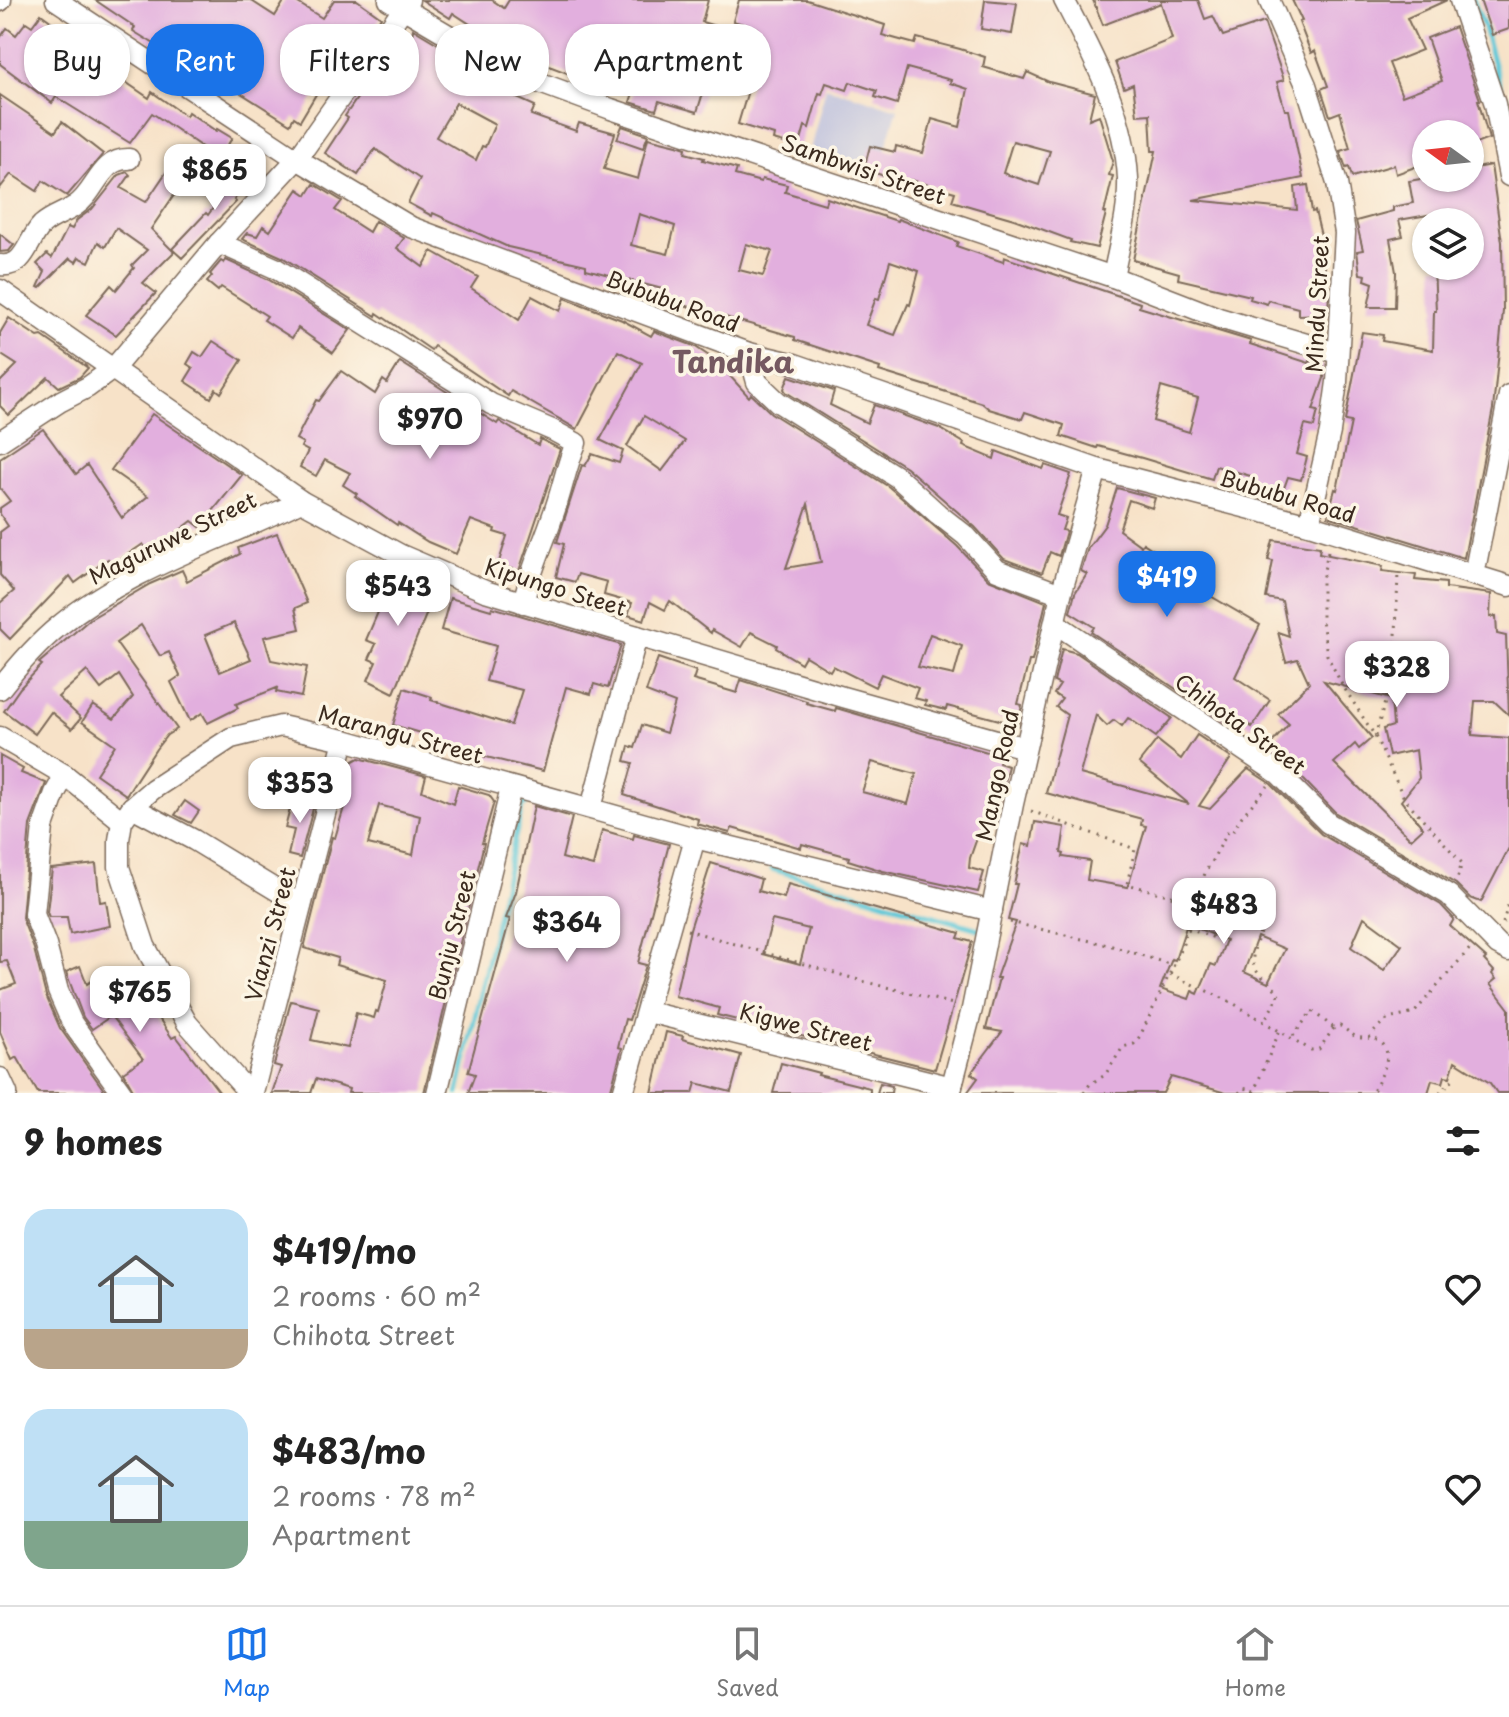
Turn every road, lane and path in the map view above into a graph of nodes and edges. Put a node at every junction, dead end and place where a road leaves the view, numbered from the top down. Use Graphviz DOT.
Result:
graph roads {
  1 [pos="56,0"];
  2 [pos="1064,0"];
  3 [pos="1269,0"];
  4 [pos="1460,0"];
  5 [pos="400,3"];
  6 [pos="129,159"];
  7 [pos="297,159"];
  8 [pos="1509,176"];
  9 [pos="219,243"];
  10 [pos="0,265"];
  11 [pos="1113,277"];
  12 [pos="0,290"];
  13 [pos="749,353"];
  14 [pos="1337,353"];
  15 [pos="114,368"];
  16 [pos="1509,395"];
  17 [pos="0,441"];
  18 [pos="1097,469"];
  19 [pos="301,501"];
  20 [pos="1309,524"];
  21 [pos="1333,532"];
  22 [pos="1394,551"];
  23 [pos="1474,575"];
  24 [pos="1509,586"];
  25 [pos="1061,594"];
  26 [pos="523,603"];
  27 [pos="1055,623"];
  28 [pos="637,636"];
  29 [pos="0,689"];
  30 [pos="1375,736"];
  31 [pos="0,737"];
  32 [pos="344,740"];
  33 [pos="1025,748"];
  34 [pos="1279,774"];
  35 [pos="65,775"];
  36 [pos="511,788"];
  37 [pos="1013,804"];
  38 [pos="591,808"];
  39 [pos="127,814"];
  40 [pos="695,838"];
  41 [pos="1449,895"];
  42 [pos="1195,903"];
  43 [pos="301,905"];
  44 [pos="991,915"];
  45 [pos="672,926"];
  46 [pos="1188,929"];
  47 [pos="1484,930"];
  48 [pos="1509,951"];
  49 [pos="1174,965"];
  50 [pos="1170,974"];
  51 [pos="972,1009"];
  52 [pos="648,1012"];
  53 [pos="1264,1021"];
  54 [pos="1334,1028"];
  55 [pos="1280,1030"];
  56 [pos="1292,1037"];
  57 [pos="1369,1038"];
  58 [pos="1456,1076"];
  59 [pos="0,1078"];
  60 [pos="951,1090"];
  61 [pos="1254,1091"];
  62 [pos="7,1093"];
  63 [pos="122,1093"];
  64 [pos="251,1093"];
  65 [pos="437,1093"];
  66 [pos="623,1093"];
  67 [pos="1084,1093"];
  68 [pos="1239,1093"];
  69 [pos="1261,1093"];
  70 [pos="1372,1093"];
  71 [pos="1440,1093"];
  1 -- 7 [label="street, Bububu Road"];
  2 -- 11 [label="street"];
  3 -- 14 [label="street, Mindu Street"];
  4 -- 8 [label="street"];
  5 -- 7 [label="street"];
  5 -- 11 [label="street, Sambwisi Street"];
  6 -- 10 [label="street"];
  7 -- 9 [label="street"];
  7 -- 13 [label="street, Bububu Road"];
  9 -- 15 [label="street"];
  9 -- 26 [label="street"];
  11 -- 14 [label="street, Sambwisi Street"];
  12 -- 15 [label="street, Kipungo Steet"];
  13 -- 18 [label="street, Bububu Road"];
  13 -- 25 [label="street"];
  14 -- 20 [label="street, Mindu Street"];
  15 -- 17 [label="street"];
  15 -- 19 [label="street, Kipungo Steet"];
  16 -- 23 [label="street"];
  18 -- 20 [label="street, Bububu Road"];
  18 -- 25 [label="street, Mango Road"];
  19 -- 26 [label="street, Kipungo Steet"];
  19 -- 29 [label="street, Maguruwe Street"];
  20 -- 21 [label="street, Bububu Road"];
  21 -- 22 [label="street, Bububu Road"];
  21 -- 30 [label="path"];
  22 -- 23 [label="street, Bububu Road"];
  22 -- 30 [label="path"];
  23 -- 24 [label="street, Bububu Road"];
  25 -- 27 [label="street, Mango Road"];
  26 -- 28 [label="street, Kipungo Steet"];
  27 -- 33 [label="street, Mango Road"];
  27 -- 34 [label="street, Chihota Street"];
  28 -- 33 [label="street, Kipungo Steet"];
  28 -- 38 [label="street"];
  30 -- 41 [label="path"];
  31 -- 35 [label="street"];
  32 -- 36 [label="street, Marangu Street"];
  32 -- 39 [label="street, Marangu Street"];
  32 -- 43 [label="street, Vianzi Street"];
  33 -- 37 [label="street, Mango Road"];
  34 -- 41 [label="street, Chihota Street"];
  34 -- 42 [label="path"];
  35 -- 39 [label="street"];
  35 -- 63 [label="street"];
  36 -- 38 [label="street, Marangu Street"];
  36 -- 65 [label="street, Bunju Street"];
  37 -- 42 [label="path"];
  37 -- 44 [label="street, Mango Road"];
  38 -- 40 [label="street, Marangu Street"];
  39 -- 43 [label="street"];
  39 -- 64 [label="street"];
  40 -- 44 [label="street, Marangu Street"];
  40 -- 45 [label="street"];
  41 -- 47 [label="street, Chihota Street"];
  42 -- 46 [label="path"];
  43 -- 64 [label="street, Vianzi Street"];
  44 -- 49 [label="path"];
  44 -- 51 [label="street, Mango Road"];
  45 -- 51 [label="path"];
  45 -- 52 [label="street"];
  46 -- 49 [label="path"];
  46 -- 53 [label="path"];
  47 -- 48 [label="street, Chihota Street"];
  47 -- 57 [label="path"];
  49 -- 50 [label="path"];
  50 -- 53 [label="path"];
  50 -- 67 [label="path"];
  51 -- 60 [label="street, Mango Road"];
  52 -- 60 [label="street, Kigwe Street"];
  52 -- 66 [label="street"];
  53 -- 55 [label="path"];
  54 -- 56 [label="path"];
  54 -- 56 [label="path"];
  54 -- 57 [label="path"];
  55 -- 56 [label="path"];
  55 -- 61 [label="path"];
  57 -- 70 [label="path"];
  58 -- 71 [label="path"];
  59 -- 62 [label="street"];
  61 -- 68 [label="path"];
  61 -- 69 [label="path"];
}
